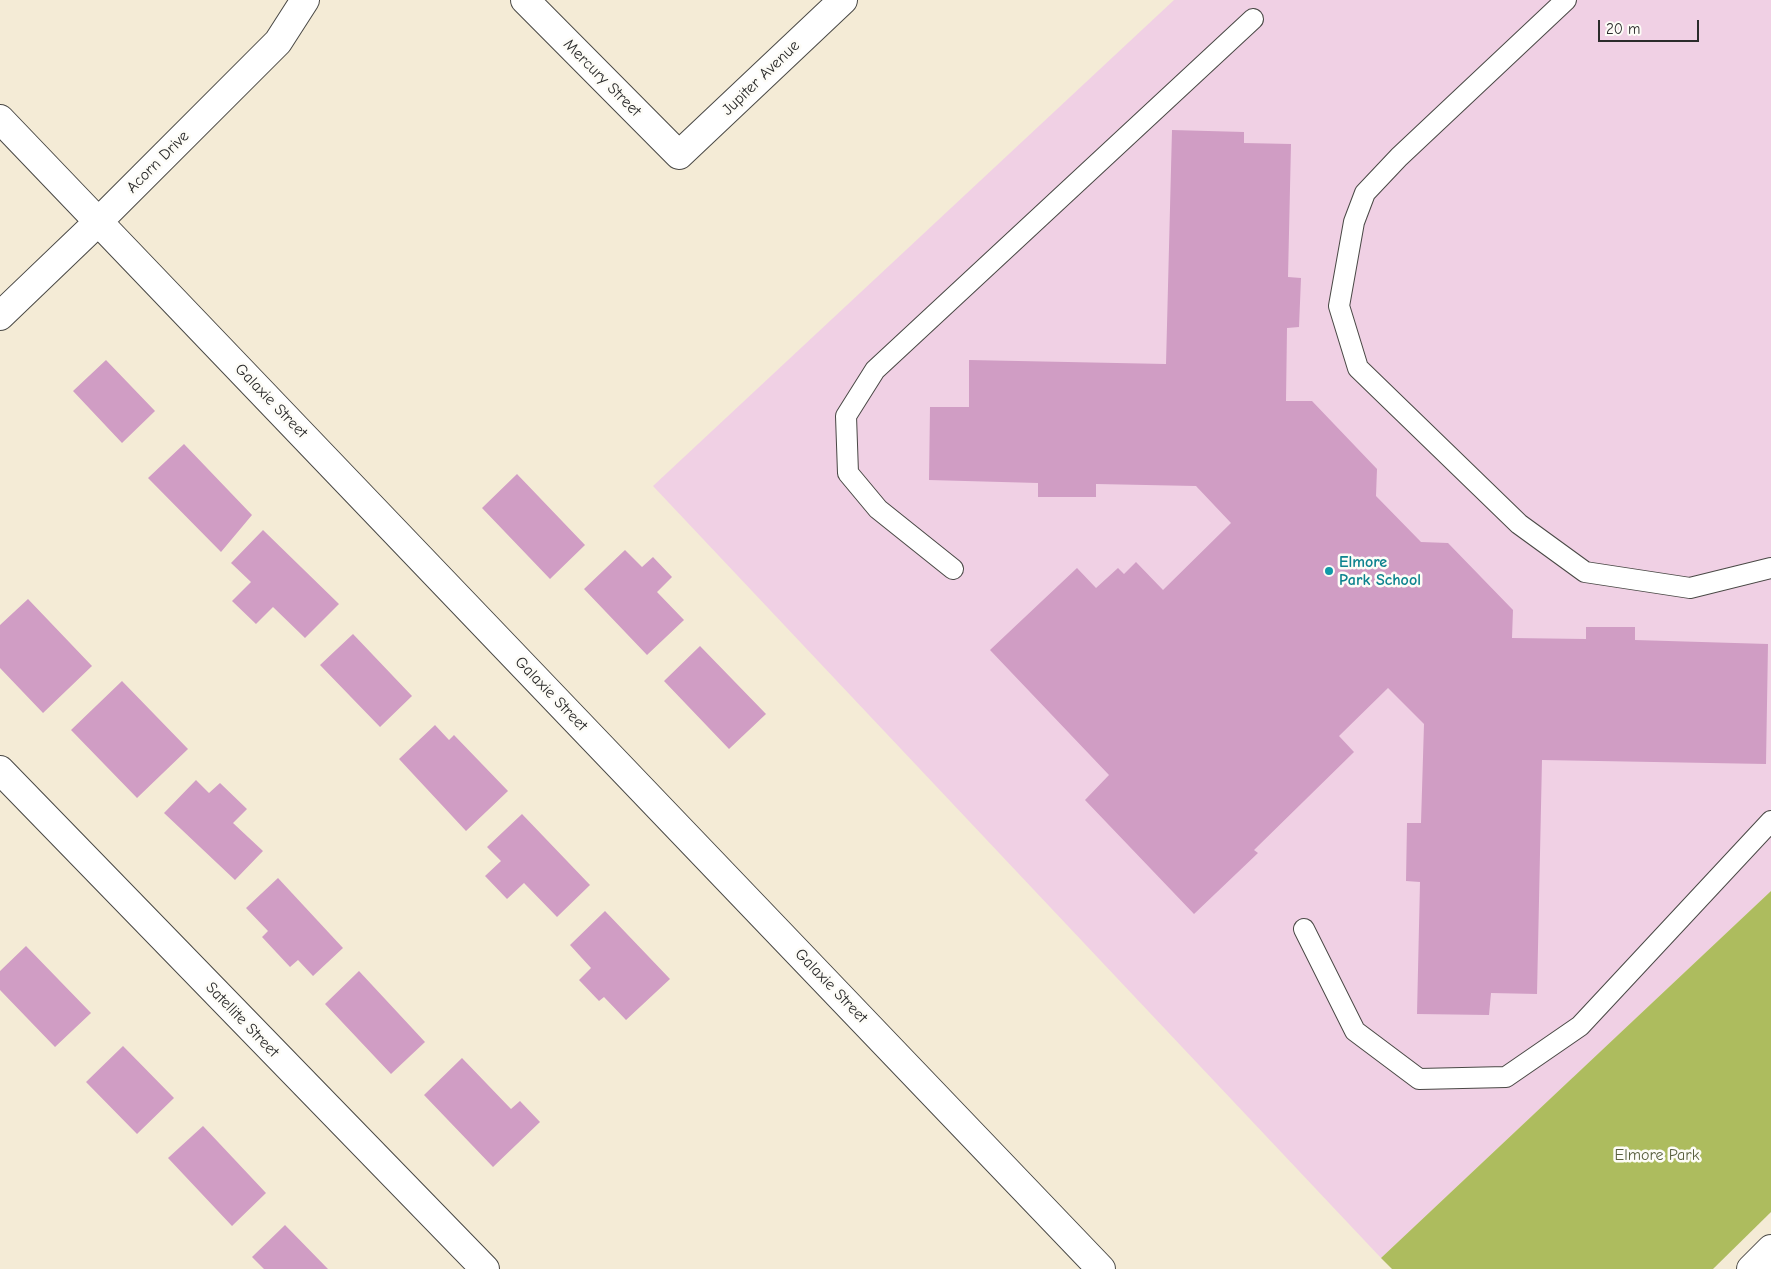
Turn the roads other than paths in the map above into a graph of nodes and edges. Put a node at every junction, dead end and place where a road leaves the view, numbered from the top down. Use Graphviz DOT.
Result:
graph roads {
  1 [pos="305,0"];
  2 [pos="525,0"];
  3 [pos="843,0"];
  4 [pos="1566,0"];
  5 [pos="1253,19"];
  6 [pos="0,119"];
  7 [pos="679,155"];
  8 [pos="99,221"];
  9 [pos="0,316"];
  10 [pos="1771,568"];
  11 [pos="953,569"];
  12 [pos="0,770"];
  13 [pos="1771,822"];
  14 [pos="1304,929"];
  15 [pos="1771,1249"];
  16 [pos="485,1269"];
  17 [pos="1101,1269"];
  18 [pos="1751,1269"];
  1 -- 8 [label="street, Acorn Drive"];
  2 -- 7 [label="street, Mercury Street"];
  3 -- 7 [label="street, Jupiter Avenue"];
  4 -- 10 [label="lane"];
  5 -- 11 [label="lane"];
  6 -- 8 [label="street, Galaxie Street"];
  8 -- 9 [label="street, Acorn Drive"];
  8 -- 17 [label="street, Galaxie Street"];
  12 -- 16 [label="street, Satellite Street"];
  13 -- 14 [label="lane"];
  15 -- 18 [label="street"];
}
